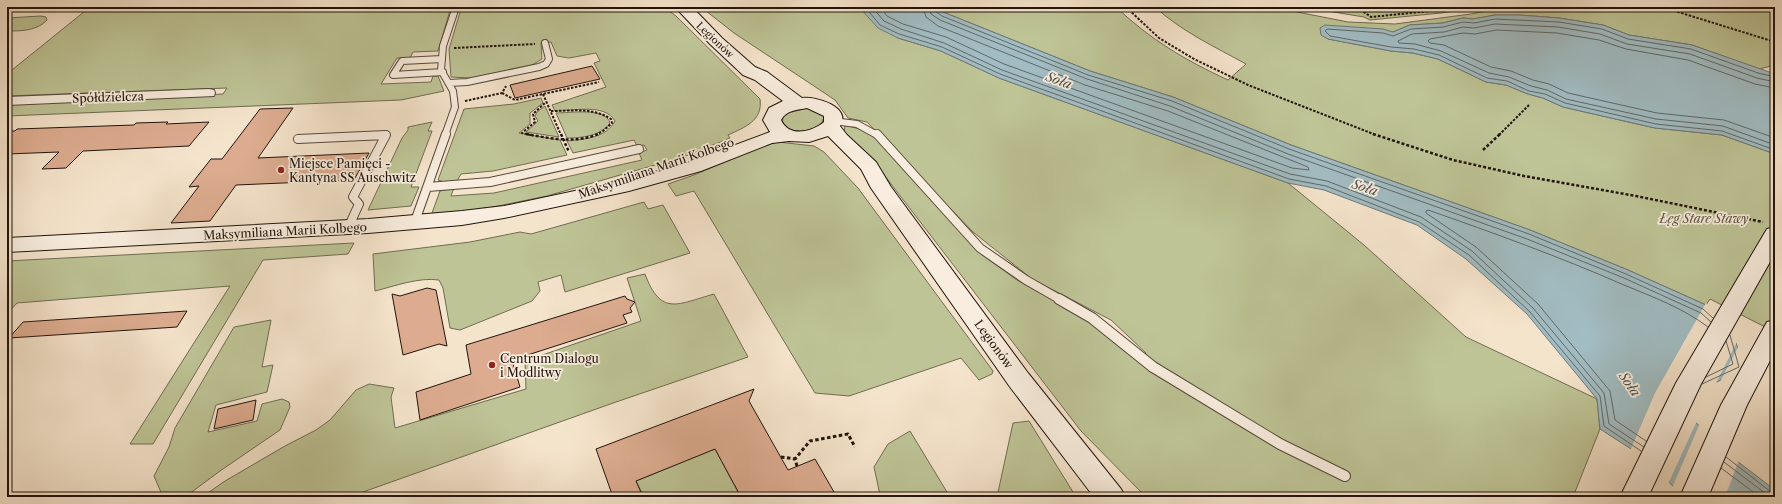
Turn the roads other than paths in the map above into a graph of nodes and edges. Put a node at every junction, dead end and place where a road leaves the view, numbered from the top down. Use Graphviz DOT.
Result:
graph roads {
  1 [pos="456,7"];
  2 [pos="683,7"];
  3 [pos="545,44"];
  4 [pos="442,59"];
  5 [pos="749,71"];
  6 [pos="443,72"];
  7 [pos="449,83"];
  8 [pos="210,93"];
  9 [pos="7,101"];
  10 [pos="798,104"];
  11 [pos="775,116"];
  12 [pos="832,124"];
  13 [pos="797,136"];
  14 [pos="298,138"];
  15 [pos="638,149"];
  16 [pos="428,187"];
  17 [pos="881,188"];
  18 [pos="560,200"];
  19 [pos="414,224"];
  20 [pos="348,228"];
  21 [pos="1771,228"];
  22 [pos="7,245"];
  23 [pos="1775,328"];
  24 [pos="1345,476"];
  25 [pos="1111,497"];
  26 [pos="1634,497"];
  27 [pos="1694,497"];
  1 -- 4 [label="lane"];
  2 -- 5 [label="main road, Legionów"];
  3 -- 7 [label="lane"];
  4 -- 6 [label="lane"];
  4 -- 6 [label="lane"];
  5 -- 10 [label="main road, Legionów"];
  5 -- 11 [label="main road, Legionów"];
  6 -- 7 [label="lane"];
  7 -- 16 [label="lane"];
  8 -- 9 [label="street, Spółdzielcza"];
  10 -- 11 [label="main road, Maksymiliana Marii Kolbego"];
  10 -- 12 [label="main road, Legionów"];
  11 -- 13 [label="main road, Legionów"];
  11 -- 18 [label="main road, Maksymiliana Marii Kolbego"];
  12 -- 13 [label="main road, Maksymiliana Marii Kolbego"];
  12 -- 17 [label="main road, Legionów"];
  12 -- 24 [label="lane"];
  13 -- 17 [label="main road, Legionów"];
  13 -- 18 [label="main road, Maksymiliana Marii Kolbego"];
  14 -- 20 [label="lane"];
  15 -- 16 [label="lane"];
  16 -- 19 [label="lane"];
  17 -- 25 [label="main road, Legionów"];
  18 -- 19 [label="main road, Maksymiliana Marii Kolbego"];
  19 -- 20 [label="main road, Maksymiliana Marii Kolbego"];
  20 -- 22 [label="main road, Maksymiliana Marii Kolbego"];
  21 -- 26 [label="main road"];
  23 -- 27 [label="main road"];
}
